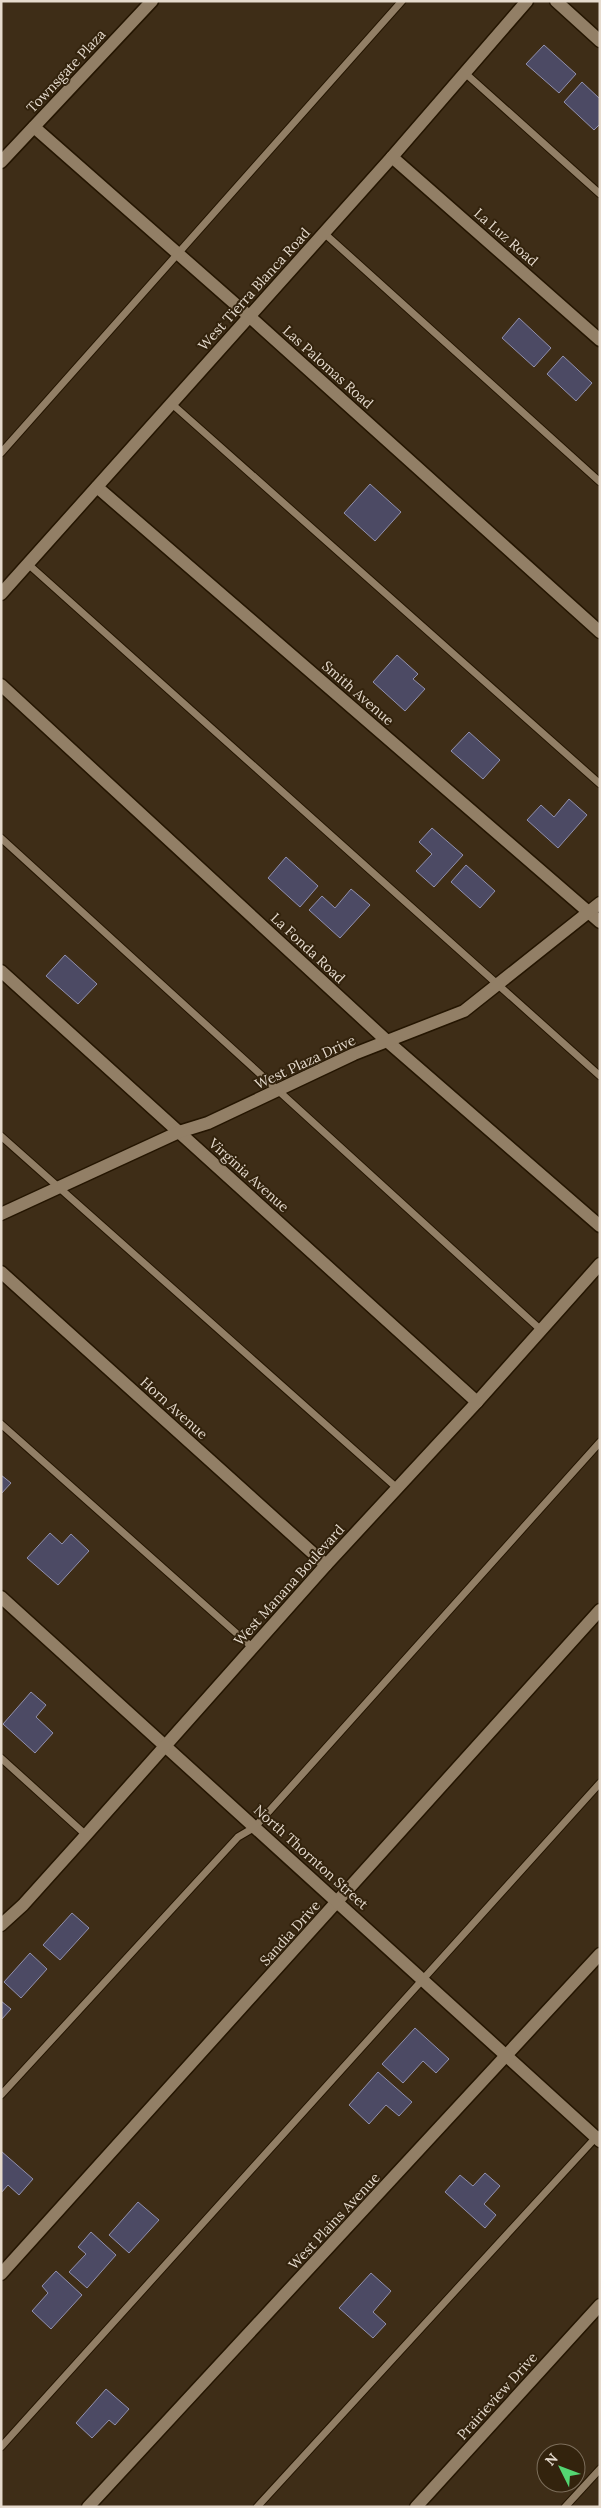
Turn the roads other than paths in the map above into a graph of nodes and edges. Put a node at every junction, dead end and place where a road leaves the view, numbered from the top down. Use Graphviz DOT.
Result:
graph roads {
  1 [pos="152,1"];
  2 [pos="402,1"];
  3 [pos="527,1"];
  4 [pos="556,1"];
  5 [pos="600,41"];
  6 [pos="465,73"];
  7 [pos="34,127"];
  8 [pos="392,157"];
  9 [pos="1,162"];
  10 [pos="600,194"];
  11 [pos="324,233"];
  12 [pos="178,253"];
  13 [pos="250,316"];
  14 [pos="600,340"];
  15 [pos="172,404"];
  16 [pos="1,453"];
  17 [pos="600,482"];
  18 [pos="97,487"];
  19 [pos="28,564"];
  20 [pos="1,594"];
  21 [pos="600,632"];
  22 [pos="1,685"];
  23 [pos="600,784"];
  24 [pos="1,838"];
  25 [pos="600,903"];
  26 [pos="589,912"];
  27 [pos="600,922"];
  28 [pos="1,971"];
  29 [pos="498,984"];
  30 [pos="387,1041"];
  31 [pos="600,1076"];
  32 [pos="278,1090"];
  33 [pos="179,1132"];
  34 [pos="1,1136"];
  35 [pos="58,1187"];
  36 [pos="1,1214"];
  37 [pos="600,1226"];
  38 [pos="600,1264"];
  39 [pos="1,1272"];
  40 [pos="541,1330"];
  41 [pos="477,1402"];
  42 [pos="1,1424"];
  43 [pos="600,1442"];
  44 [pos="397,1488"];
  45 [pos="326,1565"];
  46 [pos="1,1597"];
  47 [pos="600,1610"];
  48 [pos="253,1648"];
  49 [pos="166,1747"];
  50 [pos="1,1758"];
  51 [pos="600,1782"];
  52 [pos="255,1827"];
  53 [pos="86,1835"];
  54 [pos="338,1902"];
  55 [pos="1,1925"];
  56 [pos="600,1954"];
  57 [pos="424,1980"];
  58 [pos="507,2056"];
  59 [pos="1,2095"];
  60 [pos="598,2138"];
  61 [pos="1,2274"];
  62 [pos="600,2305"];
  63 [pos="1,2447"];
  64 [pos="600,2469"];
  65 [pos="88,2507"];
  66 [pos="257,2507"];
  67 [pos="416,2507"];
  68 [pos="565,2507"];
  1 -- 7 [label="street, Townsgate Plaza"];
  2 -- 12 [label="lane"];
  3 -- 6 [label="street, West Tierra Blanca Road"];
  4 -- 5 [label="street"];
  6 -- 8 [label="street, West Tierra Blanca Road"];
  6 -- 10 [label="lane"];
  7 -- 9 [label="street, Townsgate Plaza"];
  7 -- 12 [label="street, Las Palomas Road"];
  8 -- 11 [label="street, West Tierra Blanca Road"];
  8 -- 14 [label="street, La Luz Road"];
  11 -- 13 [label="street, West Tierra Blanca Road"];
  11 -- 17 [label="lane"];
  12 -- 13 [label="street, Las Palomas Road"];
  12 -- 16 [label="lane"];
  13 -- 15 [label="street, West Tierra Blanca Road"];
  13 -- 21 [label="street, Las Palomas Road"];
  15 -- 18 [label="street, West Tierra Blanca Road"];
  15 -- 23 [label="lane"];
  18 -- 19 [label="street, West Tierra Blanca Road"];
  18 -- 26 [label="street, Smith Avenue"];
  19 -- 20 [label="street, West Tierra Blanca Road"];
  19 -- 29 [label="lane"];
  22 -- 30 [label="street, La Fonda Road"];
  24 -- 32 [label="lane"];
  25 -- 26 [label="street, West Plaza Drive"];
  26 -- 27 [label="street, Smith Avenue"];
  26 -- 29 [label="street, West Plaza Drive"];
  28 -- 33 [label="street, Virginia Avenue"];
  29 -- 30 [label="street, West Plaza Drive"];
  29 -- 31 [label="lane"];
  30 -- 32 [label="street, West Plaza Drive"];
  30 -- 37 [label="street, La Fonda Road"];
  32 -- 33 [label="street, West Plaza Drive"];
  32 -- 40 [label="lane"];
  33 -- 35 [label="street, West Plaza Drive"];
  33 -- 41 [label="street, Virginia Avenue"];
  34 -- 35 [label="lane"];
  35 -- 36 [label="street, West Plaza Drive"];
  35 -- 44 [label="lane"];
  38 -- 40 [label="street, West Manana Boulevard"];
  39 -- 45 [label="street, Horn Avenue"];
  40 -- 41 [label="street, West Manana Boulevard"];
  41 -- 44 [label="street, West Manana Boulevard"];
  42 -- 48 [label="lane"];
  43 -- 52 [label="lane"];
  44 -- 45 [label="street, West Manana Boulevard"];
  45 -- 48 [label="street, West Manana Boulevard"];
  46 -- 49 [label="street, North Thornton Street"];
  47 -- 54 [label="street, Sandia Drive"];
  48 -- 49 [label="street, West Manana Boulevard"];
  49 -- 52 [label="street, North Thornton Street"];
  49 -- 53 [label="street, West Manana Boulevard"];
  50 -- 53 [label="lane"];
  51 -- 57 [label="lane"];
  52 -- 54 [label="street, North Thornton Street"];
  52 -- 59 [label="lane"];
  53 -- 55 [label="street, West Manana Boulevard"];
  54 -- 57 [label="street, North Thornton Street"];
  54 -- 61 [label="street, Sandia Drive"];
  56 -- 58 [label="street, West Plains Avenue"];
  57 -- 58 [label="street, North Thornton Street"];
  57 -- 63 [label="lane"];
  58 -- 60 [label="street, North Thornton Street"];
  58 -- 65 [label="street, West Plains Avenue"];
  60 -- 66 [label="lane"];
  62 -- 67 [label="street, Prairieview Drive"];
  64 -- 68 [label="lane"];
}
